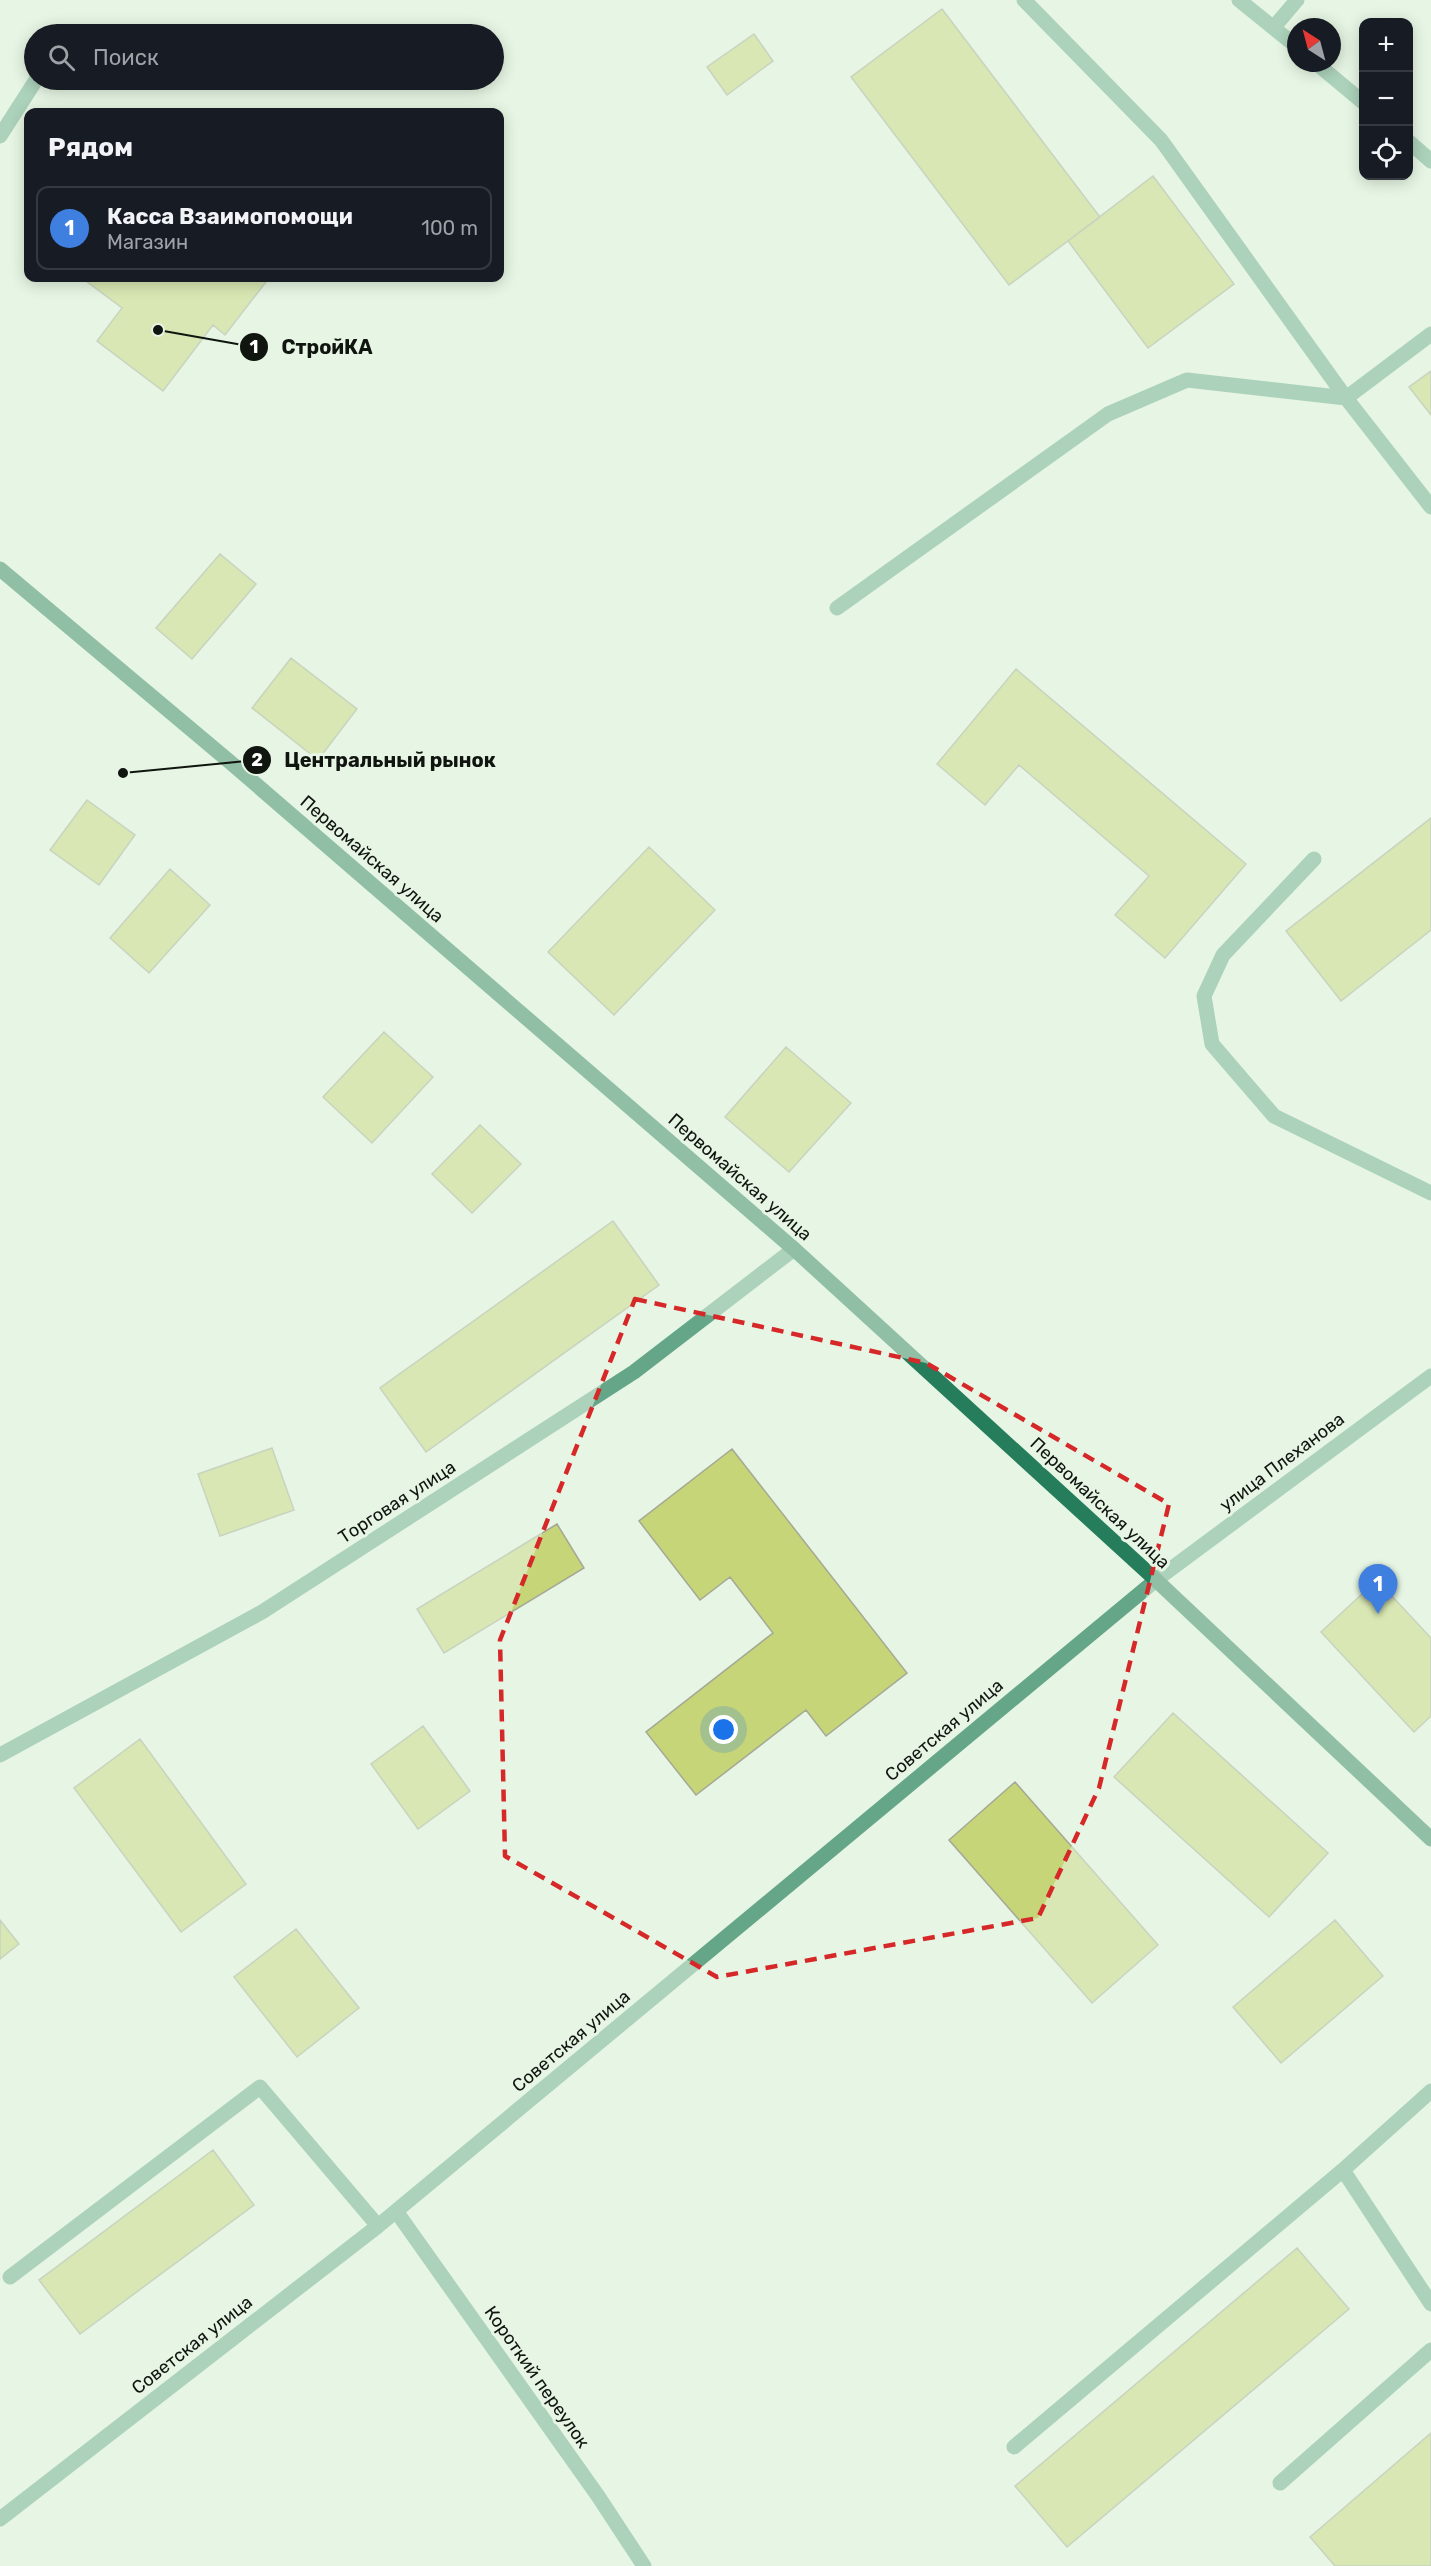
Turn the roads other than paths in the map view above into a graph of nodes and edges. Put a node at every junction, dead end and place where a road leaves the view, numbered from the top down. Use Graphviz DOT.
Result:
graph roads {
  1 [pos="1024,0"];
  2 [pos="1239,0"];
  3 [pos="1297,0"];
  4 [pos="1274,27"];
  5 [pos="1287,38"];
  6 [pos="1327,72"];
  7 [pos="30,90"];
  8 [pos="1359,99"];
  9 [pos="0,136"];
  10 [pos="1413,145"];
  11 [pos="1431,160"];
  12 [pos="1431,334"];
  13 [pos="1346,398"];
  14 [pos="1431,507"];
  15 [pos="0,569"];
  16 [pos="837,608"];
  17 [pos="1314,859"];
  18 [pos="1431,1192"];
  19 [pos="794,1249"];
  20 [pos="1431,1376"];
  21 [pos="1156,1580"];
  22 [pos="0,1755"];
  23 [pos="1431,1839"];
  24 [pos="1431,2091"];
  25 [pos="1343,2170"];
  26 [pos="396,2211"];
  27 [pos="378,2226"];
  28 [pos="10,2277"];
  29 [pos="1431,2304"];
  30 [pos="1431,2350"];
  31 [pos="1014,2447"];
  32 [pos="1280,2483"];
  33 [pos="0,2519"];
  34 [pos="644,2566"];
  1 -- 13 [label="street"];
  2 -- 4 [label="street"];
  3 -- 4 [label="street"];
  4 -- 5 [label="street"];
  6 -- 8 [label="street"];
  7 -- 9 [label="street"];
  10 -- 11 [label="street"];
  12 -- 13 [label="street"];
  13 -- 14 [label="street"];
  13 -- 16 [label="street"];
  15 -- 19 [label="main road, Первомайская улица"];
  17 -- 18 [label="street"];
  19 -- 21 [label="main road, Первомайская улица"];
  19 -- 22 [label="street, Торговая улица"];
  20 -- 21 [label="street, улица Плеханова"];
  21 -- 23 [label="main road, Первомайская улица"];
  21 -- 26 [label="street, Советская улица"];
  24 -- 25 [label="street"];
  25 -- 29 [label="street"];
  25 -- 31 [label="street"];
  26 -- 27 [label="street, Советская улица"];
  26 -- 34 [label="street, Короткий переулок"];
  27 -- 28 [label="street"];
  27 -- 33 [label="street, Советская улица"];
  30 -- 32 [label="street"];
}
